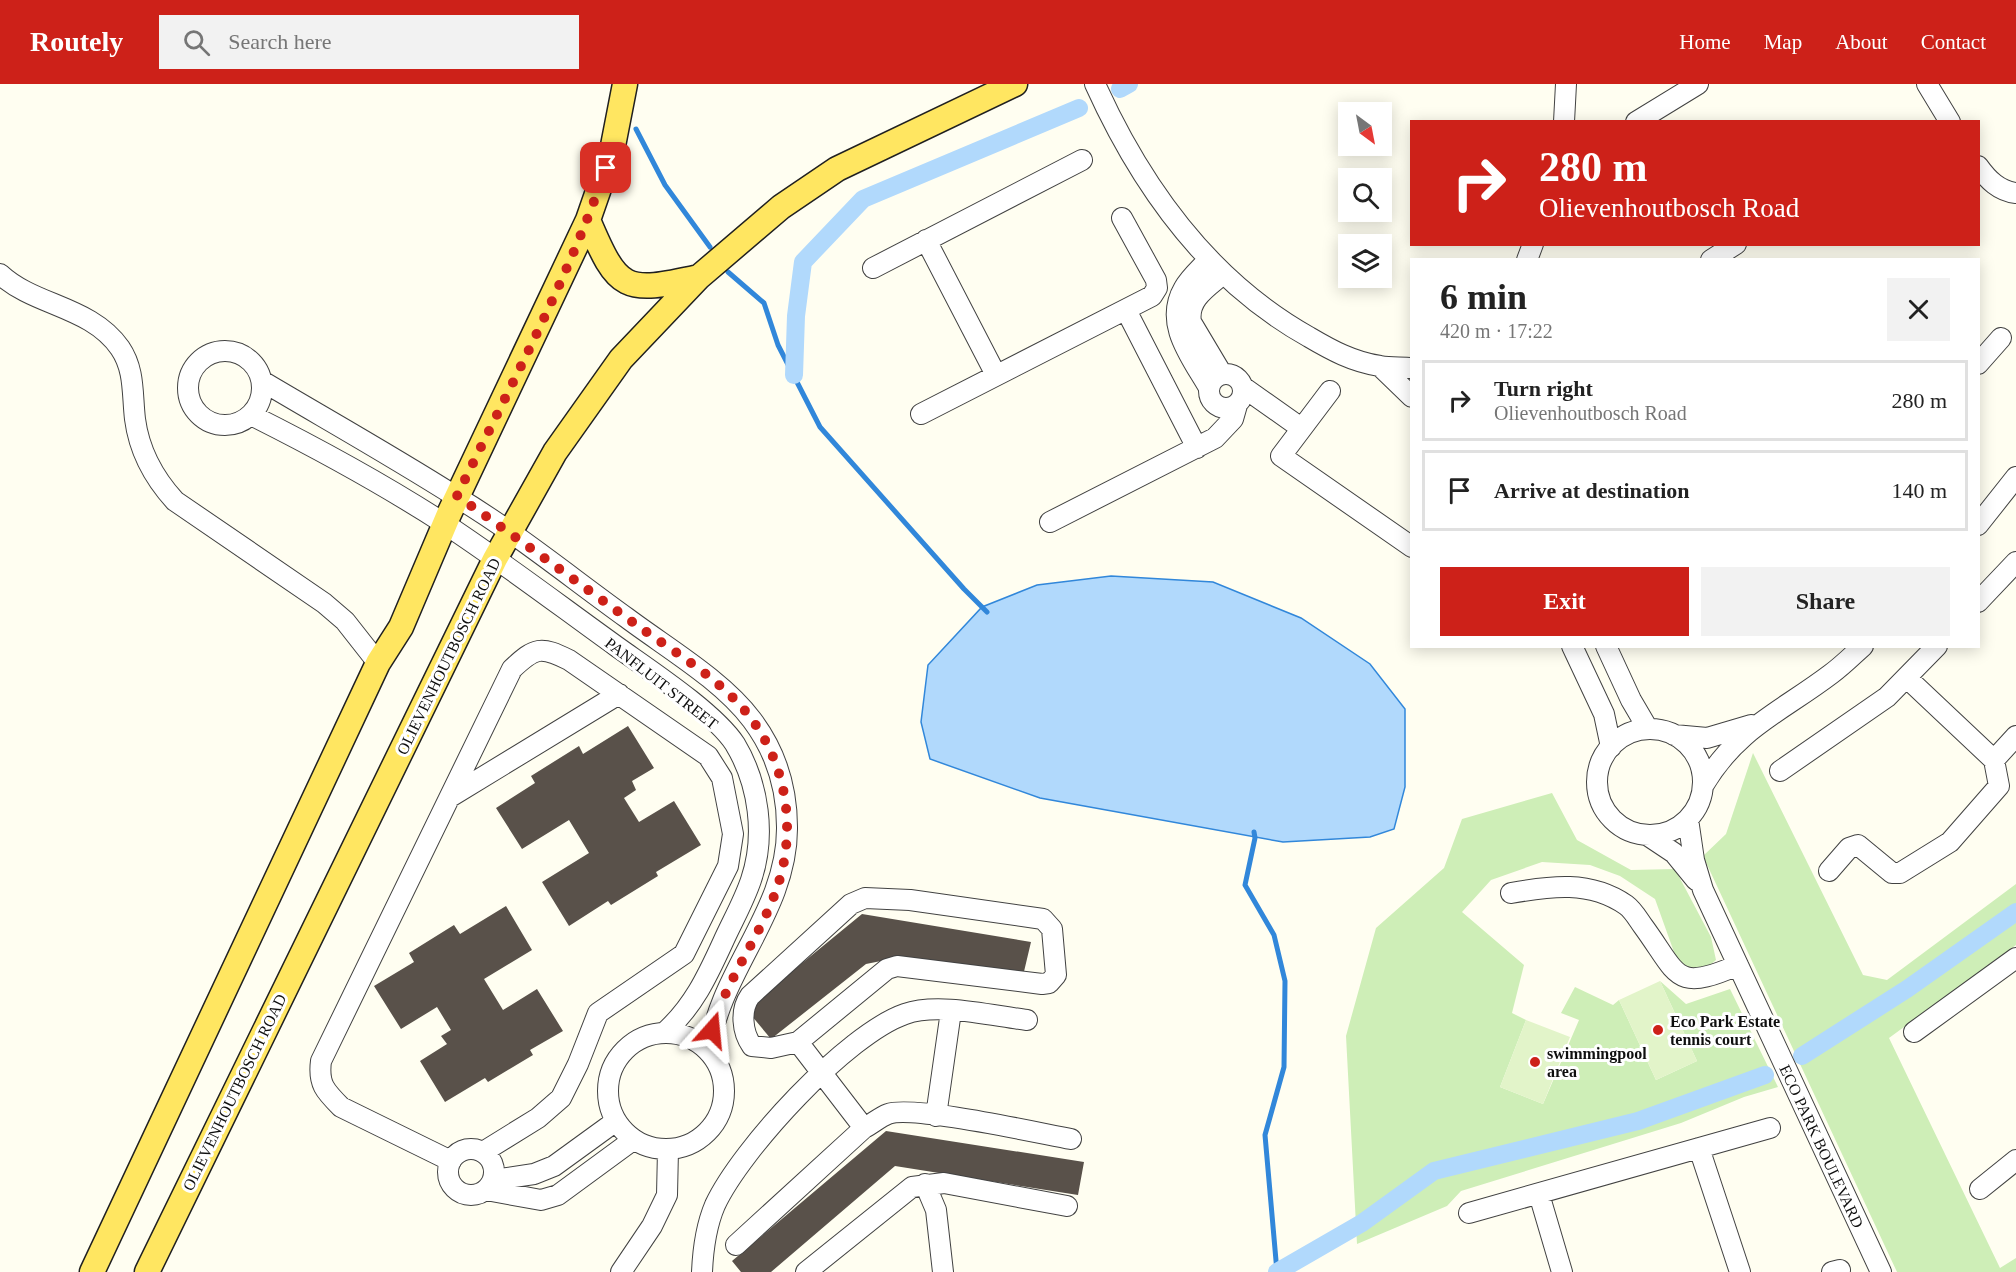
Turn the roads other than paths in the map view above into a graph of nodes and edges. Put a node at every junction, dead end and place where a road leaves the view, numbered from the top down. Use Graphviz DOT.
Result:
graph roads {
  1 [pos="625,84"];
  2 [pos="1015,84"];
  3 [pos="1095,84"];
  4 [pos="1566,84"];
  5 [pos="1698,84"];
  6 [pos="1927,84"];
  7 [pos="1564,120"];
  8 [pos="1639,120"];
  9 [pos="1945,120"];
  10 [pos="1082,160"];
  11 [pos="1980,168"];
  12 [pos="2016,193"];
  13 [pos="1122,218"];
  14 [pos="588,220"];
  15 [pos="926,240"];
  16 [pos="1733,246"];
  17 [pos="1715,258"];
  18 [pos="1209,259"];
  19 [pos="873,268"];
  20 [pos="0,274"];
  21 [pos="1223,274"];
  22 [pos="699,277"];
  23 [pos="1126,310"];
  24 [pos="2001,338"];
  25 [pos="1980,362"];
  26 [pos="1381,367"];
  27 [pos="1410,368"];
  28 [pos="996,375"];
  29 [pos="262,381"];
  30 [pos="1216,381"];
  31 [pos="1330,391"];
  32 [pos="1410,395"];
  33 [pos="1240,396"];
  34 [pos="921,414"];
  35 [pos="251,415"];
  36 [pos="1301,428"];
  37 [pos="1197,448"];
  38 [pos="2016,477"];
  39 [pos="457,496"];
  40 [pos="1050,522"];
  41 [pos="1980,522"];
  42 [pos="445,524"];
  43 [pos="509,533"];
  44 [pos="1410,546"];
  45 [pos="495,559"];
  46 [pos="2016,562"];
  47 [pos="1980,600"];
  48 [pos="1573,648"];
  49 [pos="1607,648"];
  50 [pos="1861,648"];
  51 [pos="1935,648"];
  52 [pos="378,663"];
  53 [pos="1907,678"];
  54 [pos="619,694"];
  55 [pos="1756,723"];
  56 [pos="1648,729"];
  57 [pos="1673,734"];
  58 [pos="2016,736"];
  59 [pos="1611,747"];
  60 [pos="1994,760"];
  61 [pos="1780,771"];
  62 [pos="1703,786"];
  63 [pos="450,796"];
  64 [pos="1688,819"];
  65 [pos="1647,835"];
  66 [pos="1829,871"];
  67 [pos="1703,890"];
  68 [pos="1511,893"];
  69 [pos="2016,958"];
  70 [pos="1738,965"];
  71 [pos="951,1011"];
  72 [pos="1027,1020"];
  73 [pos="1914,1032"];
  74 [pos="664,1033"];
  75 [pos="798,1042"];
  76 [pos="709,1051"];
  77 [pos="823,1073"];
  78 [pos="936,1116"];
  79 [pos="616,1121"];
  80 [pos="864,1128"];
  81 [pos="1770,1128"];
  82 [pos="1071,1139"];
  83 [pos="633,1140"];
  84 [pos="1699,1148"];
  85 [pos="668,1150"];
  86 [pos="483,1152"];
  87 [pos="2016,1160"];
  88 [pos="451,1161"];
  89 [pos="924,1184"];
  90 [pos="490,1185"];
  91 [pos="1980,1189"];
  92 [pos="1539,1194"];
  93 [pos="1067,1206"];
  94 [pos="1469,1213"];
  95 [pos="736,1245"];
  96 [pos="92,1272"];
  97 [pos="147,1272"];
  98 [pos="621,1272"];
  99 [pos="702,1272"];
  100 [pos="806,1272"];
  101 [pos="943,1272"];
  102 [pos="1562,1272"];
  103 [pos="1740,1272"];
  104 [pos="1881,1272"];
  1 -- 14 [label="main road"];
  2 -- 22 [label="main road, OLIEVENHOUTBOSCH ROAD"];
  3 -- 18 [label="street"];
  4 -- 7 [label="street"];
  5 -- 8 [label="street"];
  6 -- 9 [label="street"];
  10 -- 15 [label="street"];
  11 -- 12 [label="street"];
  13 -- 23 [label="street"];
  14 -- 22 [label="main road"];
  14 -- 39 [label="main road"];
  15 -- 19 [label="street"];
  15 -- 28 [label="street"];
  16 -- 17 [label="street"];
  18 -- 21 [label="street"];
  18 -- 30 [label="street"];
  20 -- 52 [label="street"];
  21 -- 26 [label="street"];
  21 -- 30 [label="street"];
  22 -- 43 [label="main road, OLIEVENHOUTBOSCH ROAD"];
  23 -- 28 [label="street"];
  23 -- 37 [label="street"];
  24 -- 25 [label="street"];
  26 -- 27 [label="street"];
  26 -- 32 [label="street"];
  28 -- 34 [label="street"];
  29 -- 35 [label="street"];
  29 -- 35 [label="street"];
  29 -- 39 [label="street, PANFLUIT STREET"];
  30 -- 33 [label="street"];
  30 -- 33 [label="street"];
  31 -- 36 [label="street"];
  33 -- 36 [label="street"];
  33 -- 37 [label="street"];
  35 -- 42 [label="street, PANFLUIT STREET"];
  36 -- 44 [label="street"];
  37 -- 40 [label="street"];
  38 -- 41 [label="street"];
  39 -- 42 [label="main road"];
  39 -- 43 [label="street, PANFLUIT STREET"];
  42 -- 45 [label="street, PANFLUIT STREET"];
  42 -- 52 [label="main road"];
  43 -- 45 [label="main road, OLIEVENHOUTBOSCH ROAD"];
  43 -- 76 [label="street, PANFLUIT STREET"];
  45 -- 74 [label="street, PANFLUIT STREET"];
  45 -- 97 [label="main road, OLIEVENHOUTBOSCH ROAD"];
  46 -- 47 [label="street"];
  48 -- 59 [label="street"];
  49 -- 56 [label="street"];
  50 -- 55 [label="street"];
  51 -- 53 [label="street"];
  52 -- 96 [label="main road"];
  53 -- 60 [label="street"];
  53 -- 61 [label="street"];
  54 -- 63 [label="street"];
  54 -- 63 [label="street"];
  54 -- 86 [label="street"];
  55 -- 57 [label="street"];
  55 -- 62 [label="street"];
  56 -- 57 [label="street"];
  56 -- 59 [label="street"];
  57 -- 62 [label="street"];
  58 -- 60 [label="street"];
  59 -- 65 [label="street"];
  60 -- 66 [label="street"];
  62 -- 64 [label="street"];
  63 -- 88 [label="street"];
  64 -- 65 [label="street"];
  64 -- 67 [label="street, ECO PARK BOULEVARD"];
  65 -- 67 [label="street, ECO PARK BOULEVARD"];
  67 -- 70 [label="street, ECO PARK BOULEVARD"];
  68 -- 70 [label="street"];
  69 -- 73 [label="street"];
  70 -- 104 [label="street, ECO PARK BOULEVARD"];
  71 -- 72 [label="street"];
  71 -- 77 [label="street"];
  71 -- 78 [label="street"];
  74 -- 76 [label="street, PANFLUIT STREET"];
  74 -- 79 [label="street, PANFLUIT STREET"];
  75 -- 75 [label="street"];
  75 -- 77 [label="street"];
  76 -- 85 [label="street, PANFLUIT STREET"];
  77 -- 80 [label="street"];
  77 -- 99 [label="street"];
  78 -- 80 [label="street"];
  78 -- 82 [label="street"];
  79 -- 83 [label="street, PANFLUIT STREET"];
  79 -- 90 [label="street"];
  80 -- 95 [label="street"];
  81 -- 84 [label="street"];
  83 -- 85 [label="street"];
  83 -- 90 [label="street"];
  84 -- 92 [label="street"];
  84 -- 103 [label="street"];
  85 -- 98 [label="street"];
  86 -- 88 [label="street"];
  86 -- 90 [label="street"];
  87 -- 91 [label="street"];
  88 -- 90 [label="street"];
  89 -- 93 [label="street"];
  89 -- 100 [label="street"];
  89 -- 101 [label="street"];
  92 -- 94 [label="street"];
  92 -- 102 [label="street"];
}
